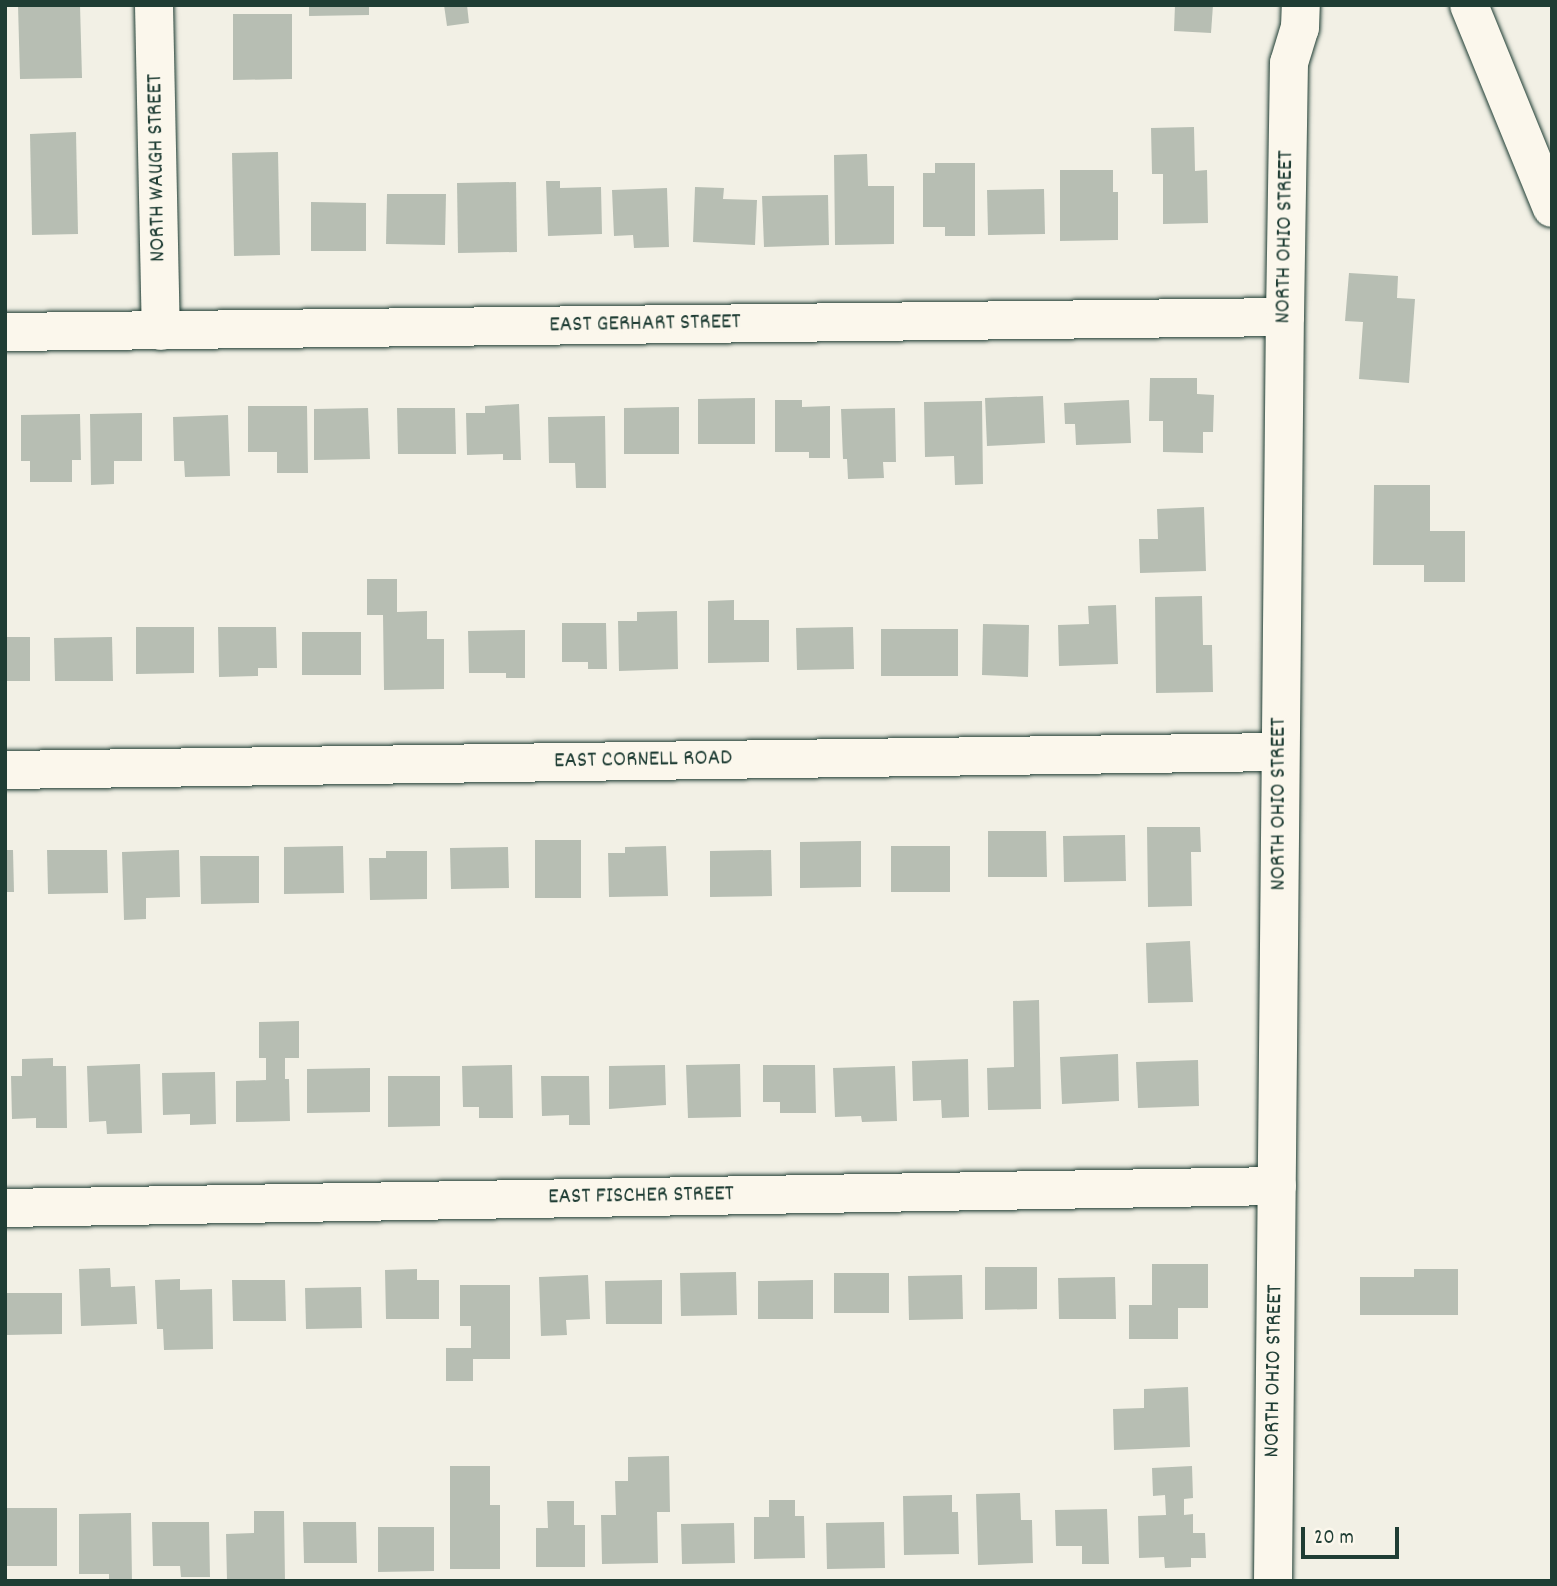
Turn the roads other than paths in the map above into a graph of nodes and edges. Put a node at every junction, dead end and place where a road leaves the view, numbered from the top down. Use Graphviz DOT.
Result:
graph roads {
  1 [pos="155,5"];
  2 [pos="1469,5"];
  3 [pos="1305,13"];
  4 [pos="1552,208"];
  5 [pos="1285,317"];
  6 [pos="161,331"];
  7 [pos="5,332"];
  8 [pos="1280,752"];
  9 [pos="5,770"];
  10 [pos="1277,1186"];
  11 [pos="5,1208"];
  12 [pos="1273,1581"];
  1 -- 6 [label="street, NORTH WAUGH STREET"];
  2 -- 4 [label="street"];
  3 -- 5 [label="street, NORTH OHIO STREET"];
  5 -- 6 [label="street, EAST GERHART STREET"];
  5 -- 8 [label="street, NORTH OHIO STREET"];
  6 -- 7 [label="street, EAST GERHART STREET"];
  8 -- 9 [label="street, EAST CORNELL ROAD"];
  8 -- 10 [label="street, NORTH OHIO STREET"];
  10 -- 11 [label="street, EAST FISCHER STREET"];
  10 -- 12 [label="street, NORTH OHIO STREET"];
}
